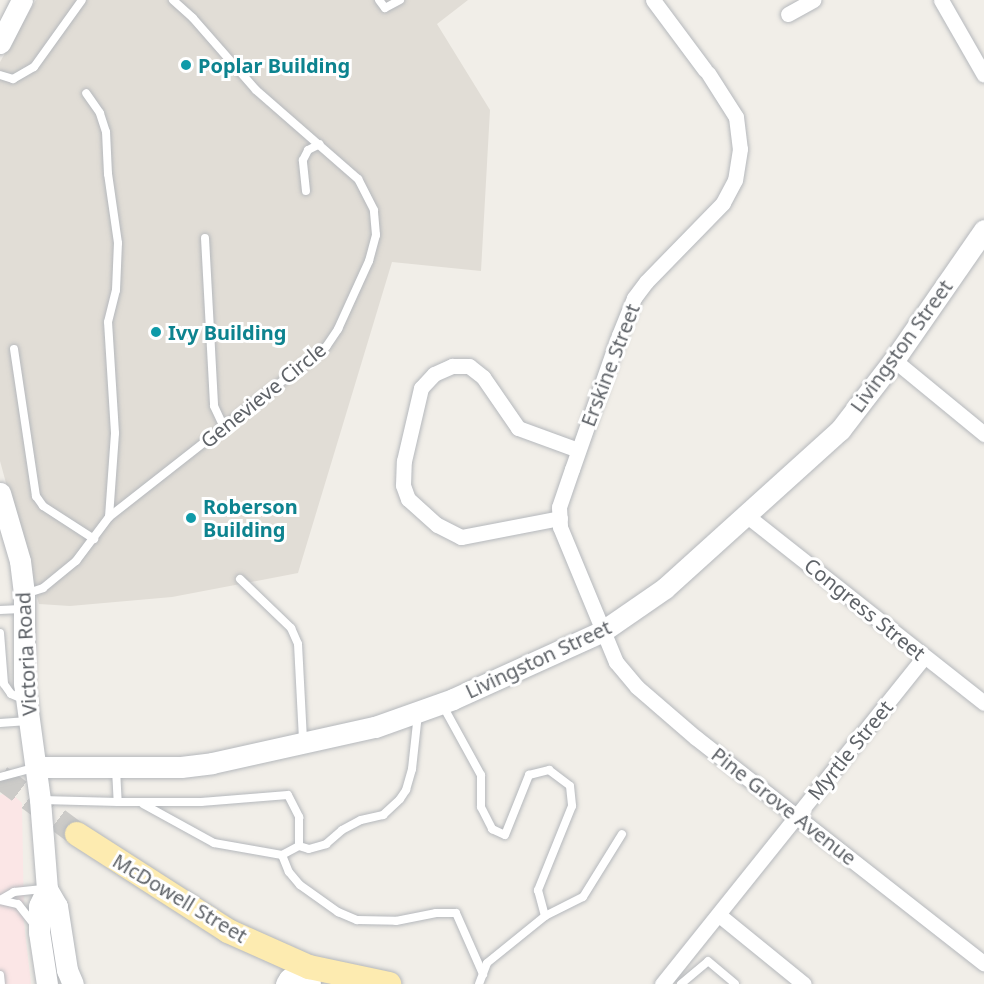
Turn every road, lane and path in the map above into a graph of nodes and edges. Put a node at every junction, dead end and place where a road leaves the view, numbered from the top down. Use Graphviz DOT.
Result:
graph roads {
  1 [pos="22,0"];
  2 [pos="82,0"];
  3 [pos="174,0"];
  4 [pos="379,0"];
  5 [pos="400,0"];
  6 [pos="653,0"];
  7 [pos="813,0"];
  8 [pos="941,0"];
  9 [pos="788,14"];
  10 [pos="0,43"];
  11 [pos="0,75"];
  12 [pos="984,75"];
  13 [pos="86,93"];
  14 [pos="320,144"];
  15 [pos="306,191"];
  16 [pos="983,232"];
  17 [pos="205,238"];
  18 [pos="14,349"];
  19 [pos="894,360"];
  20 [pos="224,427"];
  21 [pos="984,435"];
  22 [pos="578,450"];
  23 [pos="0,493"];
  24 [pos="746,515"];
  25 [pos="109,517"];
  26 [pos="560,518"];
  27 [pos="94,539"];
  28 [pos="240,579"];
  29 [pos="23,602"];
  30 [pos="0,610"];
  31 [pos="603,631"];
  32 [pos="0,633"];
  33 [pos="924,657"];
  34 [pos="441,703"];
  35 [pos="984,703"];
  36 [pos="28,711"];
  37 [pos="418,712"];
  38 [pos="0,723"];
  39 [pos="303,744"];
  40 [pos="116,766"];
  41 [pos="36,767"];
  42 [pos="0,777"];
  43 [pos="40,800"];
  44 [pos="118,802"];
  45 [pos="142,804"];
  46 [pos="797,816"];
  47 [pos="77,834"];
  48 [pos="622,834"];
  49 [pos="299,846"];
  50 [pos="282,855"];
  51 [pos="47,889"];
  52 [pos="0,900"];
  53 [pos="719,915"];
  54 [pos="545,916"];
  55 [pos="39,932"];
  56 [pos="984,964"];
  57 [pos="483,974"];
  58 [pos="0,975"];
  59 [pos="309,976"];
  60 [pos="1,984"];
  61 [pos="47,984"];
  62 [pos="73,984"];
  63 [pos="286,984"];
  64 [pos="389,984"];
  65 [pos="479,984"];
  66 [pos="662,984"];
  67 [pos="683,984"];
  68 [pos="735,984"];
  69 [pos="804,984"];
  1 -- 10 [label="street"];
  2 -- 11 [label="lane"];
  3 -- 14 [label="lane, Genevieve Circle"];
  4 -- 5 [label="lane"];
  6 -- 22 [label="street, Erskine Street"];
  7 -- 9 [label="street"];
  8 -- 12 [label="street"];
  13 -- 25 [label="lane"];
  14 -- 15 [label="lane"];
  14 -- 20 [label="lane, Genevieve Circle"];
  16 -- 19 [label="street, Livingston Street"];
  17 -- 20 [label="lane"];
  18 -- 27 [label="lane"];
  19 -- 21 [label="street"];
  19 -- 24 [label="street, Livingston Street"];
  20 -- 25 [label="lane, Genevieve Circle"];
  22 -- 26 [label="street, Erskine Street"];
  22 -- 26 [label="street"];
  23 -- 29 [label="street, Victoria Road"];
  24 -- 31 [label="street, Livingston Street"];
  24 -- 33 [label="street, Congress Street"];
  25 -- 27 [label="lane"];
  26 -- 31 [label="street, Erskine Street"];
  27 -- 29 [label="lane"];
  28 -- 39 [label="lane"];
  29 -- 30 [label="lane"];
  29 -- 36 [label="street, Victoria Road"];
  31 -- 34 [label="street, Livingston Street"];
  31 -- 46 [label="street, Pine Grove Avenue"];
  32 -- 36 [label="lane"];
  33 -- 35 [label="street, Congress Street"];
  33 -- 46 [label="street, Myrtle Street"];
  34 -- 37 [label="street, Livingston Street"];
  34 -- 54 [label="lane"];
  36 -- 38 [label="lane"];
  36 -- 41 [label="street, Victoria Road"];
  37 -- 39 [label="street, Livingston Street"];
  37 -- 49 [label="lane"];
  39 -- 40 [label="street, Livingston Street"];
  40 -- 41 [label="street, Livingston Street"];
  40 -- 44 [label="lane"];
  41 -- 42 [label="lane"];
  41 -- 43 [label="street, Victoria Road"];
  43 -- 44 [label="lane"];
  43 -- 51 [label="street, Victoria Road"];
  44 -- 45 [label="lane"];
  45 -- 49 [label="lane"];
  45 -- 50 [label="lane"];
  46 -- 53 [label="street, Myrtle Street"];
  46 -- 56 [label="street, Pine Grove Avenue"];
  47 -- 59 [label="main road, McDowell Street"];
  48 -- 54 [label="lane"];
  49 -- 50 [label="lane"];
  50 -- 57 [label="lane"];
  51 -- 52 [label="lane"];
  51 -- 55 [label="street, Victoria Road"];
  51 -- 62 [label="street, Victoria Road"];
  52 -- 55 [label="lane"];
  53 -- 66 [label="street, Myrtle Street"];
  53 -- 69 [label="street"];
  54 -- 57 [label="lane"];
  55 -- 61 [label="street, Victoria Road"];
  57 -- 65 [label="lane"];
  58 -- 60 [label="lane"];
  59 -- 63 [label="street"];
  59 -- 64 [label="main road, McDowell Street"];
  67 -- 68 [label="lane"];
}
